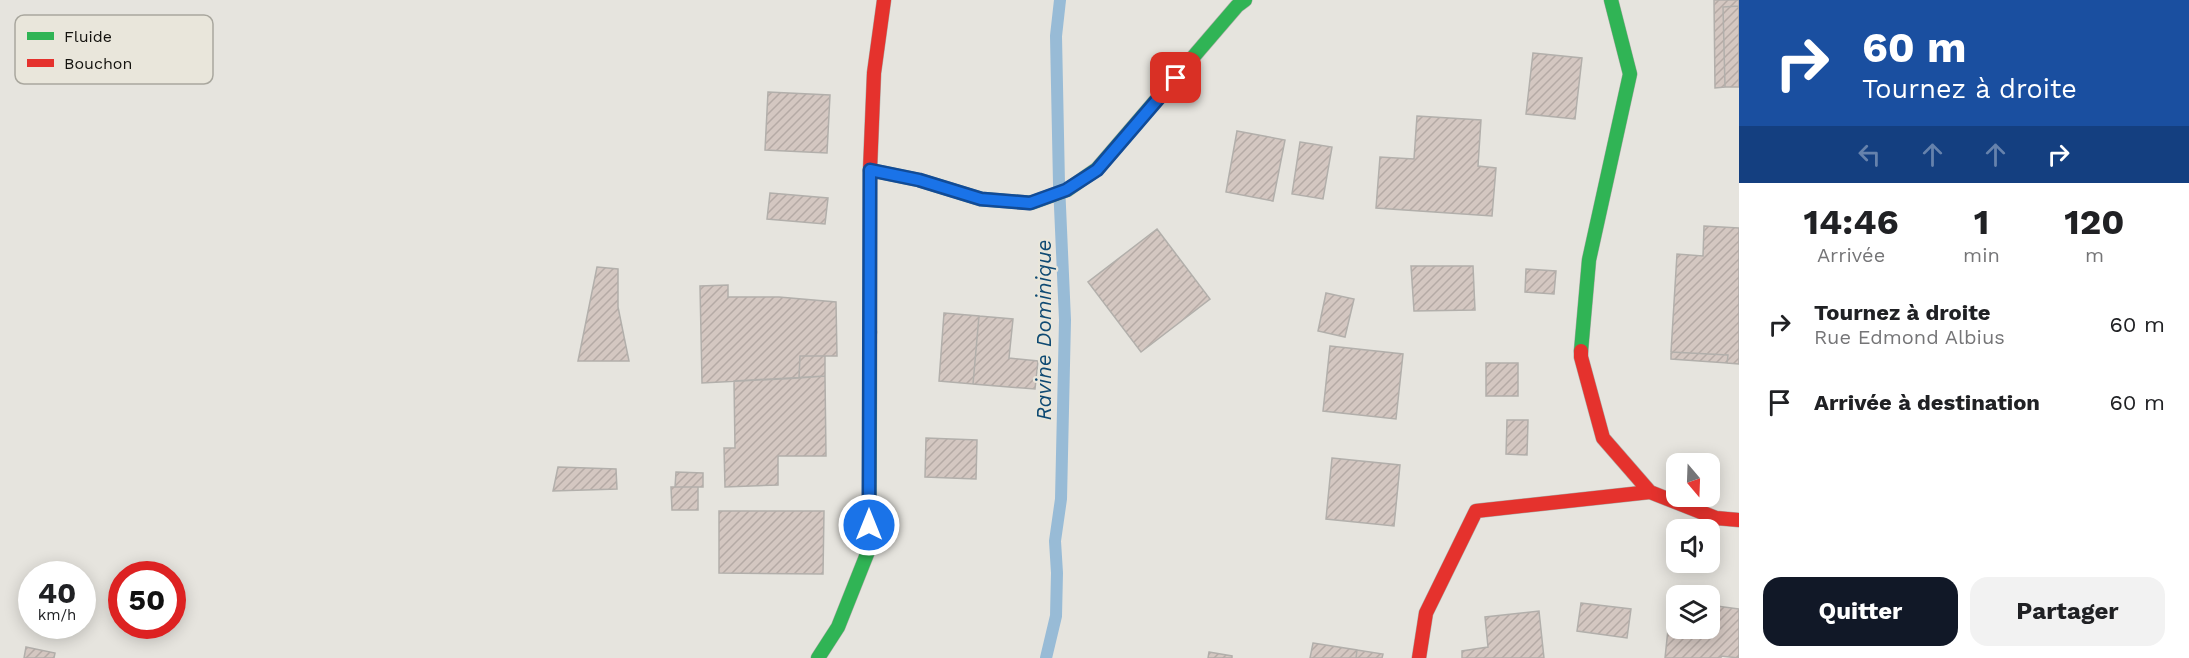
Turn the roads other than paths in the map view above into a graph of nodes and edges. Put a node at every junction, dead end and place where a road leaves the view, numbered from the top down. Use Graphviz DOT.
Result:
graph roads {
  1 [pos="884,0"];
  2 [pos="1245,0"];
  3 [pos="1611,0"];
  4 [pos="870,170"];
  5 [pos="1650,492"];
  6 [pos="1739,520"];
  7 [pos="818,658"];
  8 [pos="1419,658"];
  1 -- 4 [label="main road"];
  2 -- 4 [label="main road"];
  3 -- 5 [label="main road"];
  4 -- 7 [label="main road"];
  5 -- 6 [label="main road"];
  5 -- 8 [label="main road"];
}
